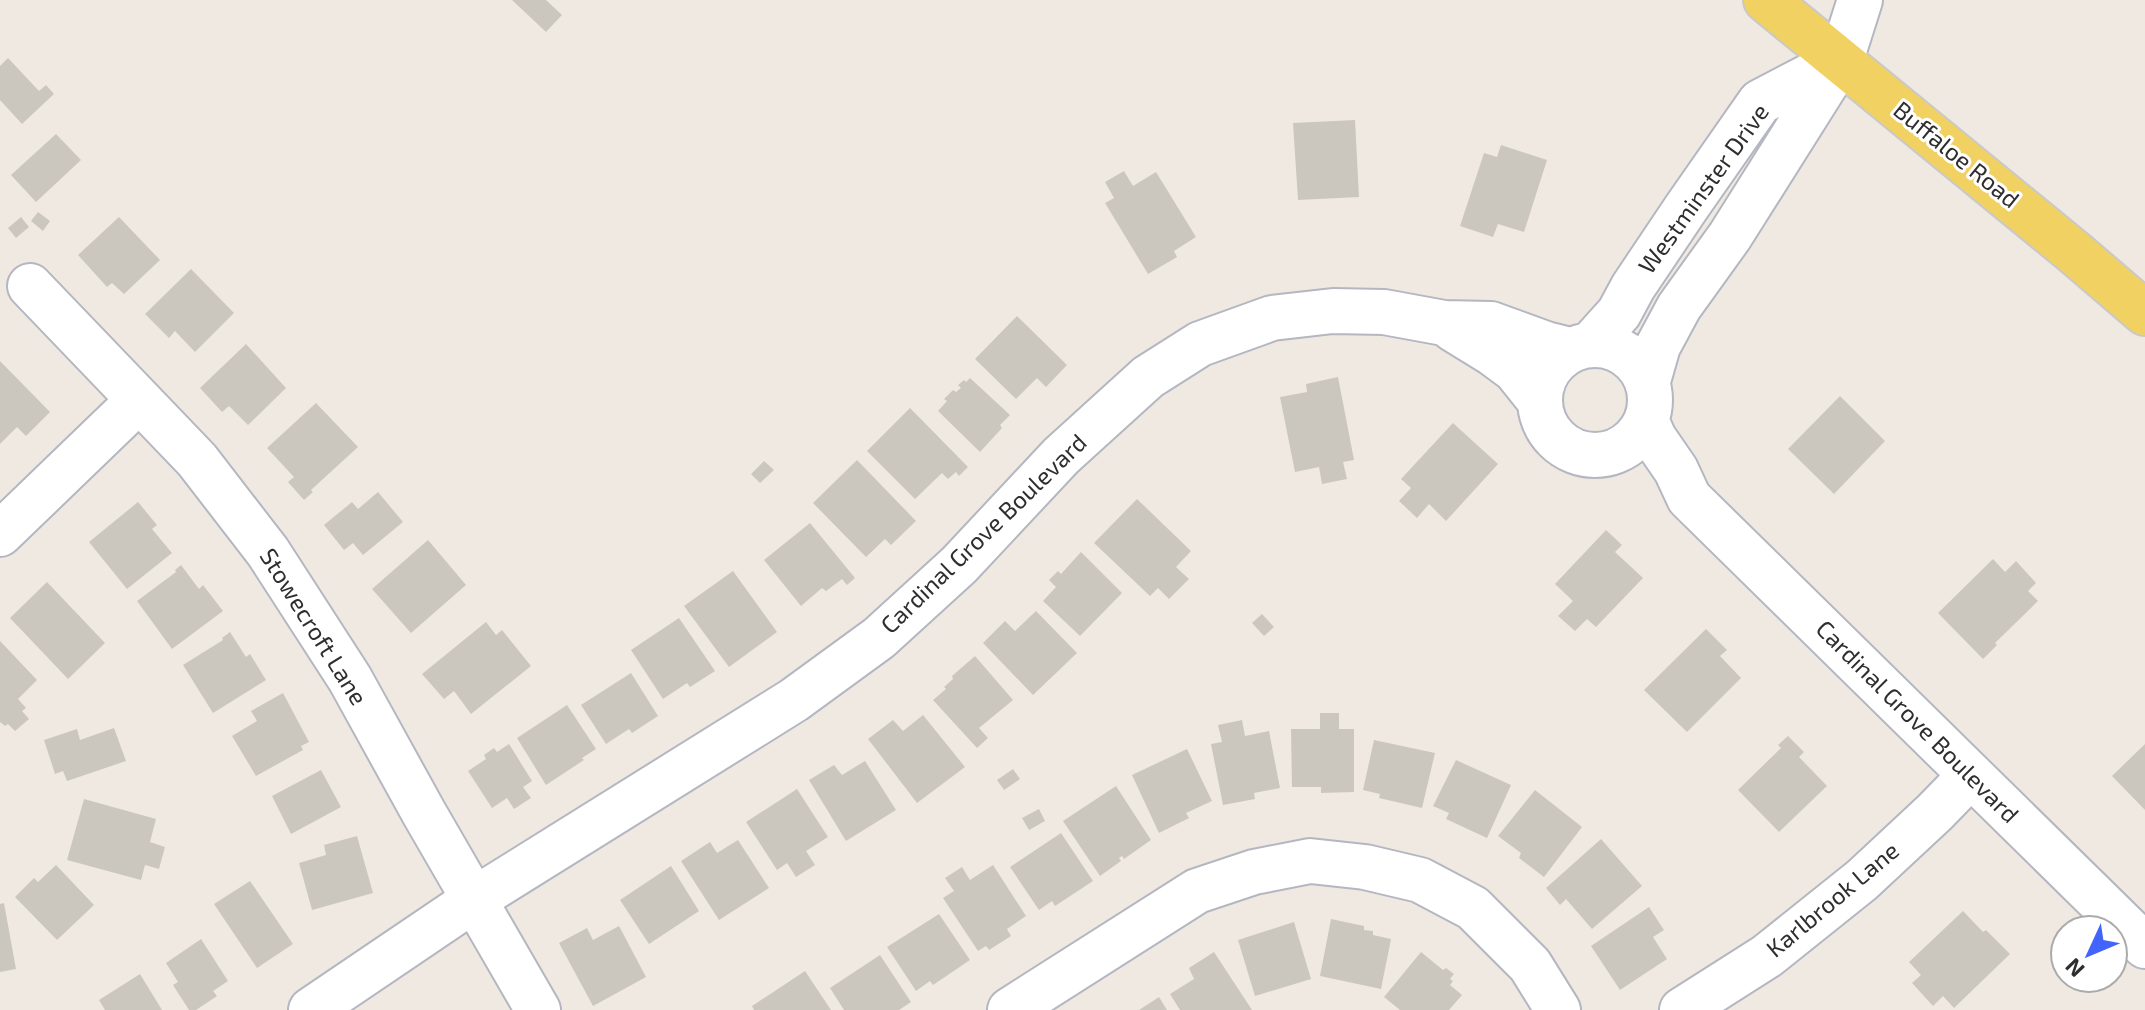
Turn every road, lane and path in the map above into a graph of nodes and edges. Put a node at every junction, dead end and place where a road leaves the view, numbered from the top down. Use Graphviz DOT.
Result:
graph roads {
  1 [pos="1766,0"];
  2 [pos="1860,0"];
  3 [pos="1841,60"];
  4 [pos="1686,208"];
  5 [pos="1730,236"];
  6 [pos="30,286"];
  7 [pos="2145,313"];
  8 [pos="1444,323"];
  9 [pos="1581,347"];
  10 [pos="139,400"];
  11 [pos="1539,400"];
  12 [pos="1647,401"];
  13 [pos="1606,455"];
  14 [pos="1689,498"];
  15 [pos="0,534"];
  16 [pos="1971,775"];
  17 [pos="475,899"];
  18 [pos="2145,946"];
  19 [pos="311,1010"];
  20 [pos="538,1010"];
  21 [pos="1010,1010"];
  22 [pos="1558,1010"];
  23 [pos="1682,1010"];
  1 -- 3 [label="main road, Buffaloe Road"];
  2 -- 3 [label="street, Westminster Drive"];
  3 -- 4 [label="street, Westminster Drive"];
  3 -- 5 [label="street, Westminster Drive"];
  3 -- 7 [label="main road, Buffaloe Road"];
  4 -- 5 [label="street"];
  4 -- 9 [label="street, Westminster Drive"];
  5 -- 12 [label="street, Westminster Drive"];
  6 -- 10 [label="street, Stowecroft Lane"];
  8 -- 9 [label="street, Cardinal Grove Boulevard"];
  8 -- 11 [label="street, Cardinal Grove Boulevard"];
  8 -- 17 [label="street, Cardinal Grove Boulevard"];
  9 -- 11 [label="street"];
  9 -- 12 [label="street, Cardinal Grove Boulevard"];
  10 -- 15 [label="street"];
  10 -- 17 [label="street, Stowecroft Lane"];
  11 -- 13 [label="street, Cardinal Grove Boulevard"];
  12 -- 13 [label="street"];
  12 -- 14 [label="street, Cardinal Grove Boulevard"];
  13 -- 14 [label="street, Cardinal Grove Boulevard"];
  14 -- 16 [label="street, Cardinal Grove Boulevard"];
  16 -- 18 [label="street, Cardinal Grove Boulevard"];
  16 -- 23 [label="street, Karlbrook Lane"];
  17 -- 19 [label="street, Cardinal Grove Boulevard"];
  17 -- 20 [label="street, Stowecroft Lane"];
  21 -- 22 [label="street"];
}
